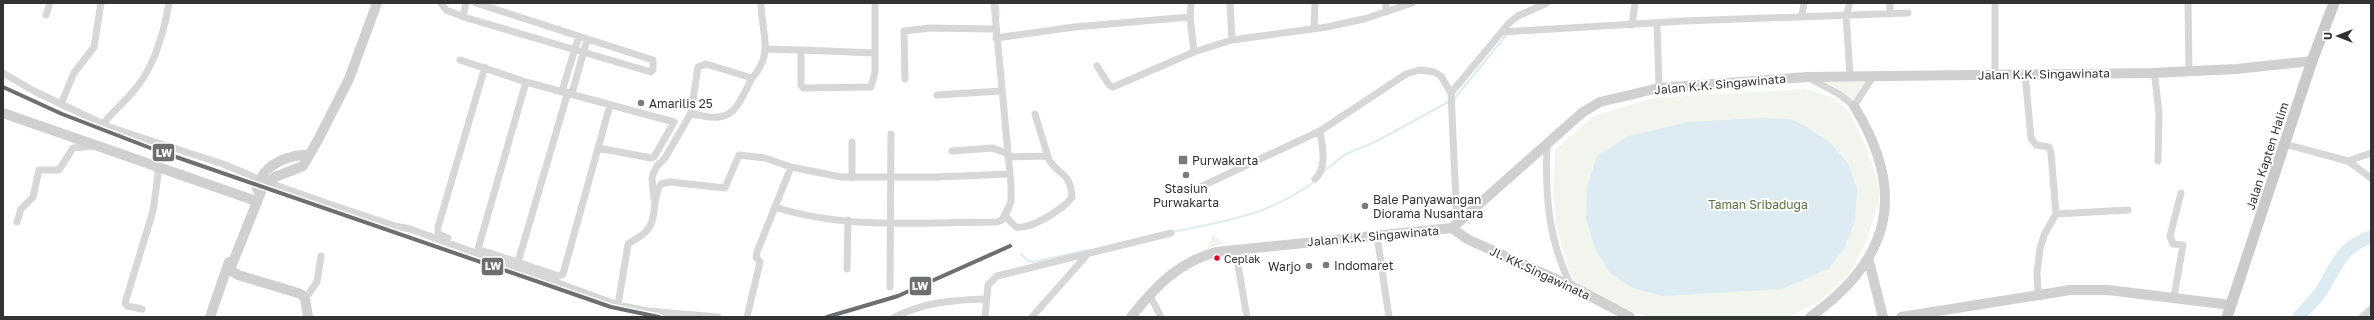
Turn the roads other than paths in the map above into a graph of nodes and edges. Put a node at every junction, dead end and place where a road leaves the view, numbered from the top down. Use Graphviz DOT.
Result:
graph roads {
  1 [pos="50,3"];
  2 [pos="101,3"];
  3 [pos="169,3"];
  4 [pos="377,3"];
  5 [pos="441,3"];
  6 [pos="466,3"];
  7 [pos="476,3"];
  8 [pos="761,3"];
  9 [pos="875,3"];
  10 [pos="994,3"];
  11 [pos="1191,3"];
  12 [pos="1230,3"];
  13 [pos="1316,3"];
  14 [pos="1386,3"];
  15 [pos="1412,3"];
  16 [pos="1547,3"];
  17 [pos="1635,3"];
  18 [pos="1804,3"];
  19 [pos="1850,3"];
  20 [pos="1890,3"];
  21 [pos="1995,3"];
  22 [pos="2188,3"];
  23 [pos="2334,3"];
  24 [pos="1386,12"];
  25 [pos="1908,13"];
  26 [pos="1890,14"];
  27 [pos="46,15"];
  28 [pos="1802,15"];
  29 [pos="1846,15"];
  30 [pos="463,17"];
  31 [pos="1190,17"];
  32 [pos="1657,24"];
  33 [pos="1632,25"];
  34 [pos="1314,28"];
  35 [pos="995,29"];
  36 [pos="1502,32"];
  37 [pos="579,36"];
  38 [pos="997,38"];
  39 [pos="587,40"];
  40 [pos="1232,40"];
  41 [pos="766,49"];
  42 [pos="575,50"];
  43 [pos="801,50"];
  44 [pos="583,52"];
  45 [pos="1194,52"];
  46 [pos="875,53"];
  47 [pos="460,60"];
  48 [pos="2312,62"];
  49 [pos="1097,66"];
  50 [pos="484,67"];
  51 [pos="2189,70"];
  52 [pos="3,73"];
  53 [pos="2152,73"];
  54 [pos="2025,74"];
  55 [pos="1874,75"];
  56 [pos="1995,75"];
  57 [pos="1850,76"];
  58 [pos="1807,77"];
  59 [pos="752,78"];
  60 [pos="905,79"];
  61 [pos="526,82"];
  62 [pos="1659,88"];
  63 [pos="1001,91"];
  64 [pos="567,92"];
  65 [pos="937,95"];
  66 [pos="1451,95"];
  67 [pos="60,104"];
  68 [pos="610,105"];
  69 [pos="1854,106"];
  70 [pos="3,113"];
  71 [pos="691,113"];
  72 [pos="1035,114"];
  73 [pos="103,124"];
  74 [pos="1320,131"];
  75 [pos="891,134"];
  76 [pos="852,142"];
  77 [pos="1547,143"];
  78 [pos="2285,144"];
  79 [pos="99,146"];
  80 [pos="598,148"];
  81 [pos="952,151"];
  82 [pos="2371,154"];
  83 [pos="1009,156"];
  84 [pos="1048,156"];
  85 [pos="2158,161"];
  86 [pos="2348,161"];
  87 [pos="157,166"];
  88 [pos="791,167"];
  89 [pos="1010,174"];
  90 [pos="852,178"];
  91 [pos="891,178"];
  92 [pos="2371,178"];
  93 [pos="1315,179"];
  94 [pos="264,181"];
  95 [pos="1198,188"];
  96 [pos="2181,193"];
  97 [pos="253,200"];
  98 [pos="654,201"];
  99 [pos="774,207"];
  100 [pos="2128,210"];
  101 [pos="2056,214"];
  102 [pos="1005,216"];
  103 [pos="848,220"];
  104 [pos="17,222"];
  105 [pos="891,222"];
  106 [pos="1455,225"];
  107 [pos="1171,233"];
  108 [pos="1378,236"];
  109 [pos="1234,248"];
  110 [pos="478,249"];
  111 [pos="321,256"];
  112 [pos="1087,256"];
  113 [pos="1868,258"];
  114 [pos="518,262"];
  115 [pos="847,269"];
  116 [pos="238,275"];
  117 [pos="222,284"];
  118 [pos="1571,286"];
  119 [pos="890,287"];
  120 [pos="2038,293"];
  121 [pos="1149,294"];
  122 [pos="2174,297"];
  123 [pos="305,299"];
  124 [pos="986,299"];
  125 [pos="618,305"];
  126 [pos="2232,305"];
  127 [pos="142,309"];
  128 [pos="2371,309"];
  129 [pos="1945,313"];
  130 [pos="1908,316"];
  131 [pos="210,317"];
  132 [pos="308,317"];
  133 [pos="718,317"];
  134 [pos="747,317"];
  135 [pos="895,317"];
  136 [pos="985,317"];
  137 [pos="1032,317"];
  138 [pos="1130,317"];
  139 [pos="1161,317"];
  140 [pos="1247,317"];
  141 [pos="1389,317"];
  142 [pos="1630,317"];
  143 [pos="1810,317"];
  144 [pos="1883,317"];
  145 [pos="2227,317"];
  146 [pos="2362,317"];
  1 -- 27 [label="street"];
  2 -- 67 [label="street"];
  3 -- 73 [label="street"];
  4 -- 94 [label="street"];
  5 -- 30 [label="street"];
  6 -- 30 [label="street"];
  7 -- 37 [label="street"];
  8 -- 41 [label="street"];
  9 -- 46 [label="street"];
  10 -- 35 [label="street"];
  11 -- 31 [label="street"];
  12 -- 40 [label="street"];
  13 -- 34 [label="street"];
  14 -- 24 [label="street"];
  15 -- 24 [label="street"];
  16 -- 36 [label="street"];
  17 -- 33 [label="street"];
  18 -- 28 [label="street"];
  19 -- 29 [label="street"];
  20 -- 26 [label="street"];
  21 -- 56 [label="street"];
  22 -- 51 [label="street"];
  23 -- 48 [label="main road, Jalan Kapten Halim"];
  24 -- 34 [label="street"];
  25 -- 26 [label="street"];
  26 -- 29 [label="street"];
  28 -- 29 [label="street"];
  28 -- 32 [label="street"];
  29 -- 57 [label="street"];
  30 -- 42 [label="street"];
  31 -- 38 [label="street"];
  31 -- 45 [label="street"];
  32 -- 33 [label="street"];
  32 -- 62 [label="street"];
  33 -- 36 [label="street"];
  34 -- 40 [label="street"];
  35 -- 38 [label="street"];
  35 -- 60 [label="street"];
  36 -- 66 [label="street"];
  37 -- 39 [label="street"];
  37 -- 42 [label="street"];
  38 -- 63 [label="street"];
  39 -- 44 [label="street"];
  39 -- 44 [label="street"];
  40 -- 45 [label="street"];
  41 -- 43 [label="street"];
  41 -- 59 [label="street"];
  42 -- 44 [label="street"];
  42 -- 64 [label="street"];
  43 -- 46 [label="street"];
  43 -- 46 [label="street"];
  44 -- 64 [label="street"];
  45 -- 49 [label="street"];
  47 -- 50 [label="street"];
  48 -- 51 [label="street, Jalan K.K. Singawinata"];
  48 -- 78 [label="main road, Jalan Kapten Halim"];
  50 -- 61 [label="street"];
  50 -- 110 [label="street"];
  51 -- 53 [label="street, Jalan K.K. Singawinata"];
  52 -- 67 [label="street"];
  53 -- 54 [label="street, Jalan K.K. Singawinata"];
  53 -- 85 [label="street"];
  54 -- 56 [label="street, Jalan K.K. Singawinata"];
  54 -- 101 [label="street"];
  55 -- 56 [label="street, Jalan K.K. Singawinata"];
  55 -- 57 [label="street, Jalan K.K. Singawinata"];
  55 -- 69 [label="street"];
  57 -- 58 [label="street, Jalan K.K. Singawinata"];
  58 -- 62 [label="street, Jalan K.K. Singawinata"];
  58 -- 69 [label="street"];
  59 -- 71 [label="street"];
  59 -- 71 [label="street"];
  61 -- 64 [label="street"];
  61 -- 110 [label="street"];
  62 -- 77 [label="street, Jalan K.K. Singawinata"];
  63 -- 65 [label="street"];
  63 -- 83 [label="street"];
  64 -- 68 [label="street"];
  64 -- 114 [label="street"];
  66 -- 74 [label="street"];
  66 -- 106 [label="street"];
  67 -- 73 [label="street"];
  68 -- 80 [label="street"];
  68 -- 80 [label="street"];
  69 -- 113 [label="street"];
  70 -- 79 [label="street"];
  71 -- 98 [label="street"];
  72 -- 84 [label="street"];
  73 -- 94 [label="street"];
  74 -- 93 [label="street"];
  74 -- 95 [label="street"];
  75 -- 91 [label="street"];
  76 -- 90 [label="street"];
  77 -- 106 [label="street, Jalan K.K. Singawinata"];
  77 -- 118 [label="street"];
  78 -- 86 [label="street"];
  78 -- 126 [label="main road, Jalan Kapten Halim"];
  79 -- 87 [label="street"];
  79 -- 104 [label="street"];
  80 -- 114 [label="street"];
  81 -- 83 [label="street"];
  82 -- 86 [label="street"];
  83 -- 84 [label="street"];
  83 -- 89 [label="street"];
  84 -- 102 [label="street"];
  86 -- 92 [label="street"];
  87 -- 97 [label="street"];
  87 -- 127 [label="street"];
  88 -- 90 [label="street"];
  88 -- 98 [label="street"];
  88 -- 99 [label="street"];
  89 -- 91 [label="street"];
  89 -- 102 [label="street"];
  90 -- 91 [label="street"];
  91 -- 105 [label="street"];
  94 -- 97 [label="street"];
  94 -- 116 [label="street"];
  94 -- 125 [label="street"];
  96 -- 122 [label="street"];
  97 -- 117 [label="street"];
  98 -- 125 [label="street"];
  99 -- 103 [label="street"];
  99 -- 134 [label="street"];
  100 -- 101 [label="street"];
  101 -- 120 [label="street"];
  102 -- 105 [label="street"];
  103 -- 105 [label="street"];
  103 -- 115 [label="street"];
  105 -- 119 [label="street"];
  106 -- 108 [label="street, Jalan K.K. Singawinata"];
  106 -- 118 [label="street, Jl. KK.Singawinata"];
  107 -- 112 [label="street"];
  108 -- 109 [label="street, Jalan K.K. Singawinata"];
  108 -- 141 [label="street"];
  109 -- 121 [label="street, Jalan K.K. Singawinata"];
  109 -- 140 [label="street"];
  110 -- 114 [label="street"];
  111 -- 123 [label="street"];
  112 -- 124 [label="street"];
  112 -- 137 [label="street"];
  113 -- 143 [label="street"];
  113 -- 144 [label="street"];
  116 -- 117 [label="street"];
  116 -- 123 [label="street"];
  117 -- 131 [label="street"];
  118 -- 142 [label="street, Jl. KK.Singawinata"];
  120 -- 122 [label="street"];
  120 -- 129 [label="street"];
  121 -- 138 [label="street, Jalan K.K. Singawinata"];
  121 -- 139 [label="street"];
  122 -- 126 [label="street"];
  123 -- 132 [label="street"];
  124 -- 135 [label="street"];
  124 -- 136 [label="street"];
  125 -- 133 [label="street"];
  126 -- 145 [label="main road, Jalan Kapten Halim"];
  128 -- 146 [label="street"];
  129 -- 130 [label="street"];
}
